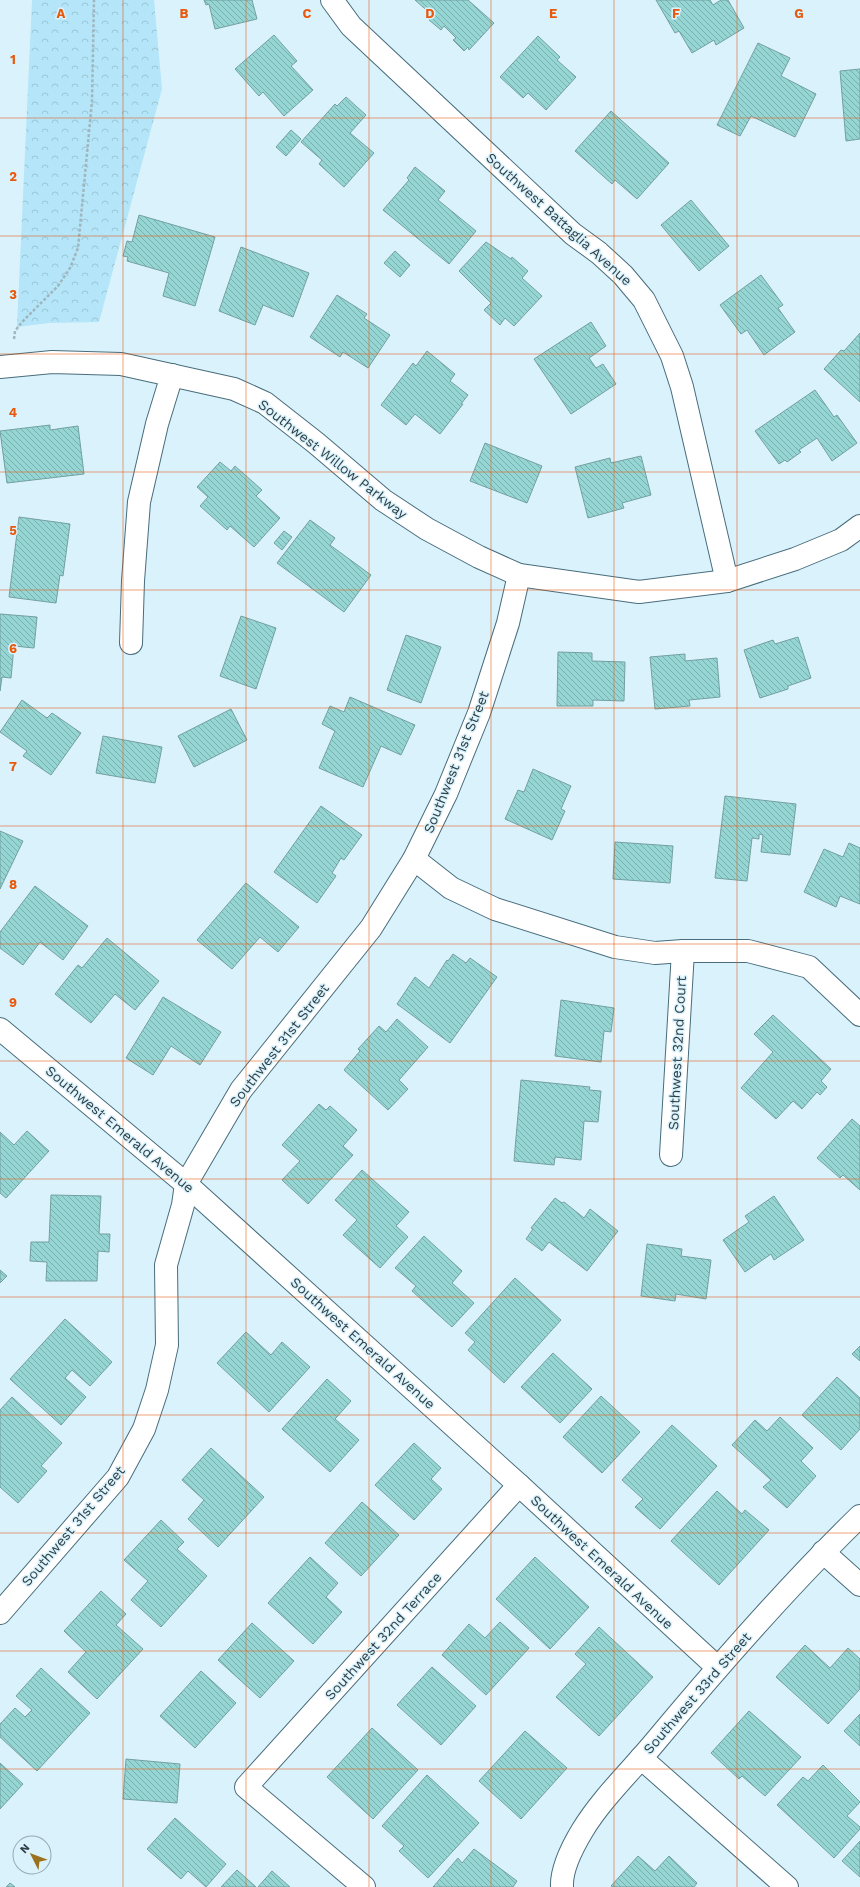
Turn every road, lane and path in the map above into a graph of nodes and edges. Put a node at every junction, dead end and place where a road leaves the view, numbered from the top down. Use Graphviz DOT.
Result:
graph roads {
  1 [pos="94,0"];
  2 [pos="332,0"];
  3 [pos="6,366"];
  4 [pos="172,375"];
  5 [pos="860,526"];
  6 [pos="519,575"];
  7 [pos="727,581"];
  8 [pos="131,643"];
  9 [pos="414,860"];
  10 [pos="683,951"];
  11 [pos="860,1015"];
  12 [pos="0,1029"];
  13 [pos="671,1155"];
  14 [pos="186,1184"];
  15 [pos="519,1485"];
  16 [pos="860,1516"];
  17 [pos="823,1552"];
  18 [pos="860,1585"];
  19 [pos="0,1613"];
  20 [pos="717,1668"];
  21 [pos="641,1758"];
  22 [pos="364,1887"];
  23 [pos="562,1887"];
  24 [pos="787,1887"];
  1 -- 3 [label="path"];
  2 -- 7 [label="street, Southwest Battaglia Avenue"];
  3 -- 4 [label="street, Southwest Willow Parkway"];
  4 -- 6 [label="street, Southwest Willow Parkway"];
  4 -- 8 [label="street"];
  5 -- 7 [label="street, Southwest Willow Parkway"];
  6 -- 7 [label="street, Southwest Willow Parkway"];
  6 -- 9 [label="street, Southwest 31st Street"];
  9 -- 10 [label="street"];
  9 -- 14 [label="street, Southwest 31st Street"];
  10 -- 11 [label="street"];
  10 -- 13 [label="street, Southwest 32nd Court"];
  12 -- 14 [label="street, Southwest Emerald Avenue"];
  14 -- 15 [label="street, Southwest Emerald Avenue"];
  14 -- 19 [label="street, Southwest 31st Street"];
  15 -- 20 [label="street, Southwest Emerald Avenue"];
  15 -- 22 [label="street, Southwest 32nd Terrace"];
  16 -- 17 [label="street, Southwest 33rd Street"];
  17 -- 18 [label="street"];
  17 -- 20 [label="street, Southwest 33rd Street"];
  20 -- 21 [label="street, Southwest 33rd Street"];
  21 -- 23 [label="street, Southwest 33rd Street"];
  21 -- 24 [label="street"];
}
